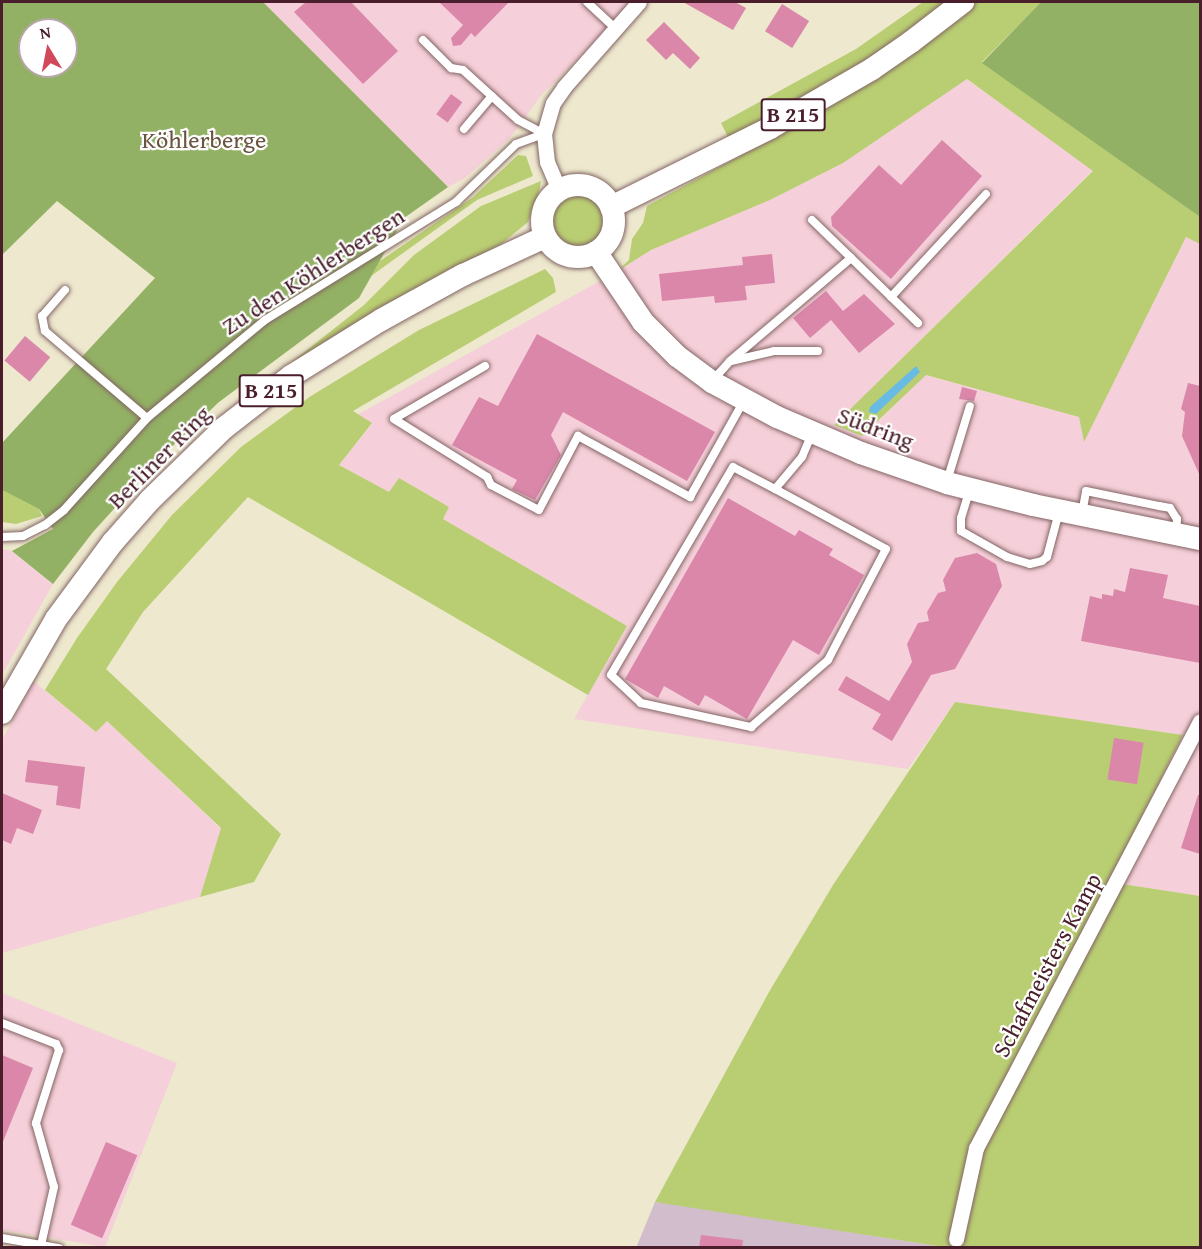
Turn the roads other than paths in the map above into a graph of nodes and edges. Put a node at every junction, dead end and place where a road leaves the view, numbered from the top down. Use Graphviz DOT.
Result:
graph roads {
  1 [pos="587,2"];
  2 [pos="639,2"];
  3 [pos="963,2"];
  4 [pos="616,29"];
  5 [pos="423,40"];
  6 [pos="492,96"];
  7 [pos="464,129"];
  8 [pos="543,134"];
  9 [pos="559,190"];
  10 [pos="986,194"];
  11 [pos="611,207"];
  12 [pos="812,220"];
  13 [pos="545,237"];
  14 [pos="596,252"];
  15 [pos="851,258"];
  16 [pos="65,290"];
  17 [pos="891,297"];
  18 [pos="918,323"];
  19 [pos="818,351"];
  20 [pos="730,361"];
  21 [pos="485,366"];
  22 [pos="712,382"];
  23 [pos="744,401"];
  24 [pos="970,406"];
  25 [pos="147,418"];
  26 [pos="813,433"];
  27 [pos="946,483"];
  28 [pos="775,489"];
  29 [pos="970,489"];
  30 [pos="1059,511"];
  31 [pos="2,537"];
  32 [pos="1200,539"];
  33 [pos="2,713"];
  34 [pos="1200,721"];
  35 [pos="2,1023"];
  36 [pos="2,1238"];
  37 [pos="956,1239"];
  38 [pos="41,1245"];
  39 [pos="59,1248"];
  1 -- 4 [label="lane"];
  2 -- 4 [label="street"];
  3 -- 11 [label="main road, B 215"];
  4 -- 8 [label="street"];
  5 -- 6 [label="lane"];
  6 -- 7 [label="lane"];
  6 -- 8 [label="lane"];
  8 -- 9 [label="street"];
  8 -- 25 [label="lane, Zu den Köhlerbergen"];
  9 -- 11 [label="main road"];
  9 -- 13 [label="main road"];
  10 -- 17 [label="lane"];
  11 -- 14 [label="main road"];
  12 -- 15 [label="lane"];
  13 -- 14 [label="main road"];
  13 -- 33 [label="main road, Berliner Ring / B 215"];
  14 -- 22 [label="main road, Südring"];
  15 -- 17 [label="lane"];
  15 -- 20 [label="lane"];
  16 -- 25 [label="lane"];
  17 -- 18 [label="lane"];
  19 -- 20 [label="lane"];
  20 -- 22 [label="lane"];
  21 -- 23 [label="lane"];
  22 -- 23 [label="main road, Südring"];
  23 -- 26 [label="main road, Südring"];
  24 -- 27 [label="lane"];
  25 -- 31 [label="lane, Zu den Köhlerbergen"];
  26 -- 27 [label="main road, Südring"];
  26 -- 28 [label="lane"];
  27 -- 29 [label="main road, Südring"];
  28 -- 28 [label="lane"];
  29 -- 30 [label="main road, Südring"];
  29 -- 30 [label="lane"];
  30 -- 32 [label="main road, Südring"];
  34 -- 37 [label="street, Schafmeisters Kamp"];
  35 -- 38 [label="lane"];
  36 -- 38 [label="lane"];
  38 -- 39 [label="lane"];
}
